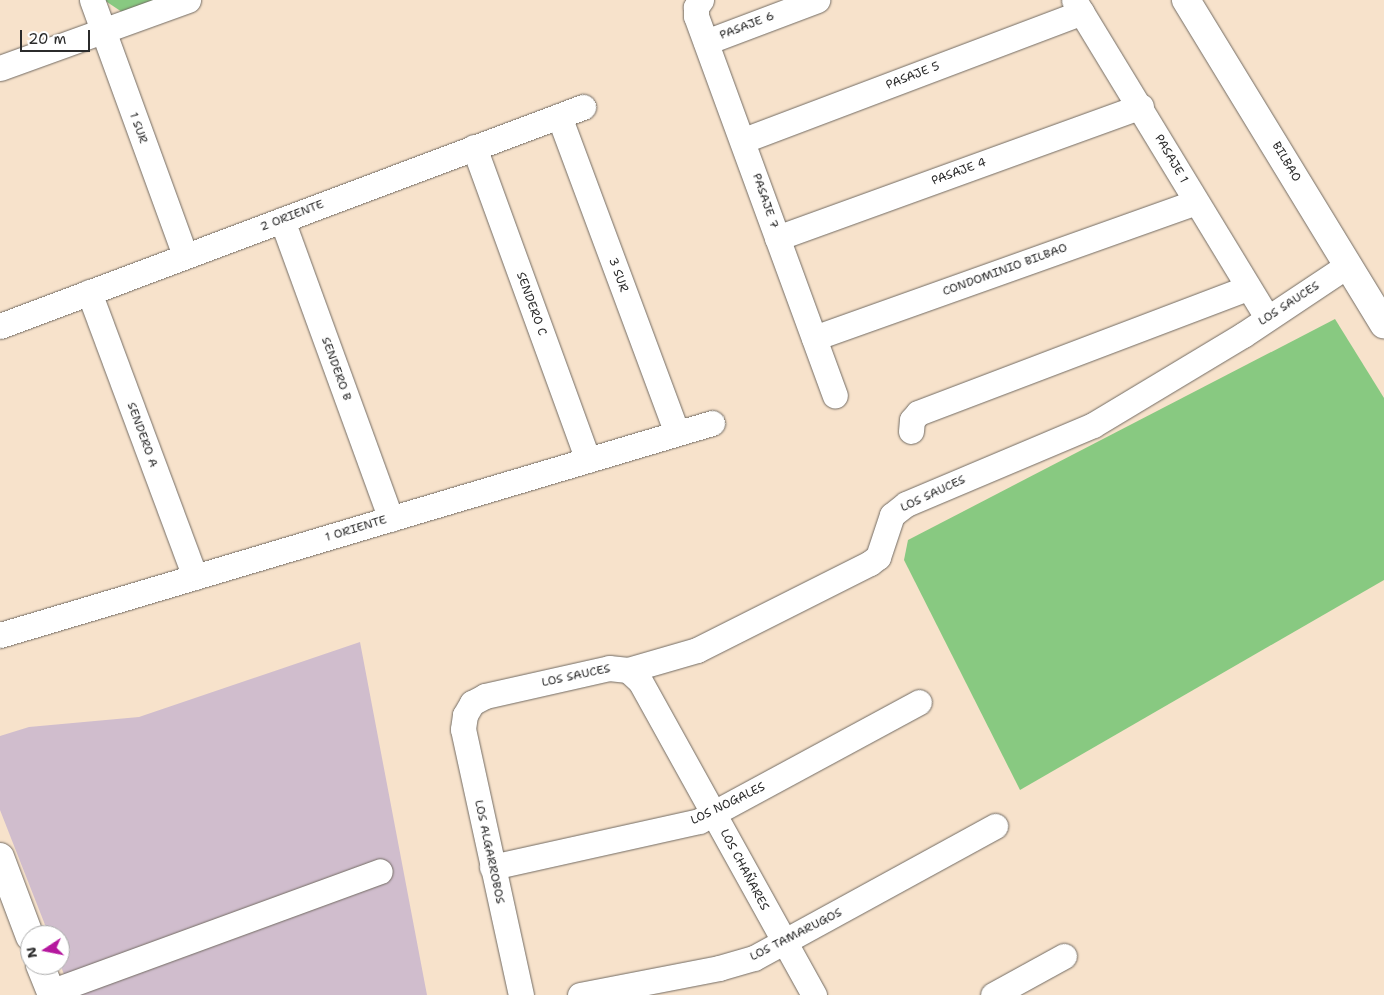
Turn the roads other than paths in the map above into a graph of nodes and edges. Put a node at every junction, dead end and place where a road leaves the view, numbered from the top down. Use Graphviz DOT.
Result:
graph roads {
  1 [pos="92,0"];
  2 [pos="188,0"];
  3 [pos="817,0"];
  4 [pos="1186,0"];
  5 [pos="698,4"];
  6 [pos="1078,6"];
  7 [pos="103,31"];
  8 [pos="706,42"];
  9 [pos="0,68"];
  10 [pos="1141,106"];
  11 [pos="583,107"];
  12 [pos="559,116"];
  13 [pos="744,140"];
  14 [pos="474,147"];
  15 [pos="1196,202"];
  16 [pos="282,220"];
  17 [pos="778,238"];
  18 [pos="186,256"];
  19 [pos="1348,265"];
  20 [pos="1247,288"];
  21 [pos="88,292"];
  22 [pos="1267,318"];
  23 [pos="1384,324"];
  24 [pos="0,326"];
  25 [pos="814,338"];
  26 [pos="836,394"];
  27 [pos="712,423"];
  28 [pos="912,431"];
  29 [pos="677,434"];
  30 [pos="588,460"];
  31 [pos="390,519"];
  32 [pos="195,577"];
  33 [pos="0,635"];
  34 [pos="628,670"];
  35 [pos="919,702"];
  36 [pos="468,708"];
  37 [pos="714,814"];
  38 [pos="995,826"];
  39 [pos="0,857"];
  40 [pos="492,867"];
  41 [pos="380,871"];
  42 [pos="26,925"];
  43 [pos="784,944"];
  44 [pos="1064,956"];
  45 [pos="44,975"];
  46 [pos="51,994"];
  47 [pos="521,995"];
  48 [pos="580,995"];
  49 [pos="814,995"];
  50 [pos="992,995"];
  1 -- 7 [label="street, 1 SUR"];
  2 -- 7 [label="street"];
  3 -- 8 [label="street, PASAJE 6"];
  4 -- 19 [label="street, BILBAO"];
  5 -- 8 [label="street, PASAJE 7"];
  6 -- 10 [label="street, PASAJE 1"];
  6 -- 13 [label="street, PASAJE 5"];
  7 -- 9 [label="street"];
  7 -- 18 [label="street, 1 SUR"];
  8 -- 13 [label="street, PASAJE 7"];
  10 -- 15 [label="street, PASAJE 1"];
  10 -- 17 [label="street, PASAJE 4"];
  11 -- 12 [label="street, 2 ORIENTE"];
  12 -- 14 [label="street, 2 ORIENTE"];
  12 -- 29 [label="street, 3 SUR"];
  13 -- 17 [label="street, PASAJE 7"];
  14 -- 16 [label="street, 2 ORIENTE"];
  14 -- 30 [label="street, SENDERO C"];
  15 -- 20 [label="street, PASAJE 1"];
  15 -- 25 [label="street, CONDOMINIO BILBAO"];
  16 -- 18 [label="street, 2 ORIENTE"];
  16 -- 31 [label="street, SENDERO B"];
  17 -- 25 [label="street, PASAJE 7"];
  18 -- 21 [label="street, 2 ORIENTE"];
  19 -- 22 [label="street, LOS SAUCES"];
  19 -- 23 [label="street, BILBAO"];
  20 -- 22 [label="street, PASAJE 1"];
  20 -- 28 [label="street"];
  21 -- 24 [label="street, 2 ORIENTE"];
  21 -- 32 [label="street, SENDERO A"];
  22 -- 34 [label="street, LOS SAUCES"];
  25 -- 26 [label="street, PASAJE 7"];
  27 -- 29 [label="street, 1 ORIENTE"];
  29 -- 30 [label="street, 1 ORIENTE"];
  30 -- 31 [label="street, 1 ORIENTE"];
  31 -- 32 [label="street, 1 ORIENTE"];
  32 -- 33 [label="street, 1 ORIENTE"];
  34 -- 36 [label="street, LOS SAUCES"];
  34 -- 37 [label="street, LOS CHAÑARES"];
  35 -- 37 [label="street, LOS NOGALES"];
  36 -- 40 [label="street, LOS ALGARROBOS"];
  37 -- 40 [label="street, LOS NOGALES"];
  37 -- 43 [label="street, LOS CHAÑARES"];
  38 -- 43 [label="street, LOS TAMARUGOS"];
  39 -- 42 [label="street"];
  40 -- 47 [label="street, LOS ALGARROBOS"];
  41 -- 46 [label="street"];
  43 -- 48 [label="street, LOS TAMARUGOS"];
  43 -- 49 [label="street, LOS CHAÑARES"];
  44 -- 50 [label="street"];
  45 -- 46 [label="street"];
}
